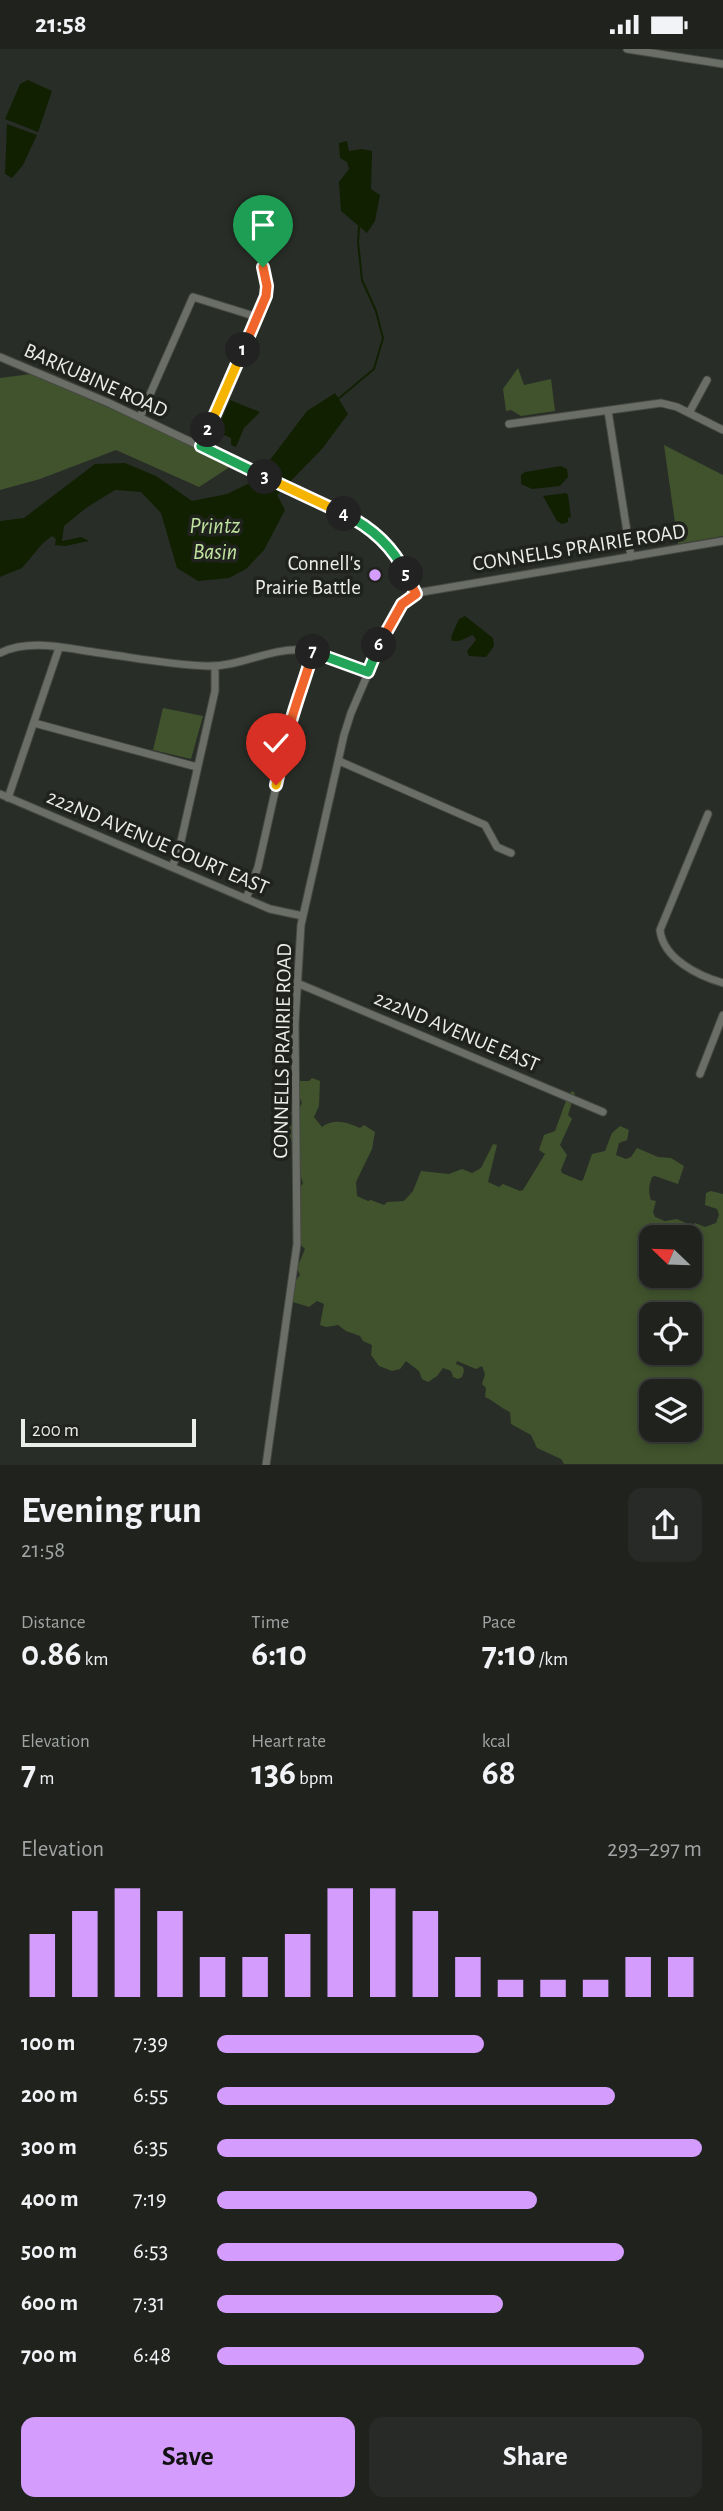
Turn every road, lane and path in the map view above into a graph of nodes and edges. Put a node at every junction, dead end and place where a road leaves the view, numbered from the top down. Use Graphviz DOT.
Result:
graph roads {
  1 [pos="627,49"];
  2 [pos="723,64"];
  3 [pos="263,267"];
  4 [pos="257,317"];
  5 [pos="0,357"];
  6 [pos="707,380"];
  7 [pos="608,411"];
  8 [pos="689,413"];
  9 [pos="140,417"];
  10 [pos="509,424"];
  11 [pos="723,430"];
  12 [pos="201,446"];
  13 [pos="723,541"];
  14 [pos="631,557"];
  15 [pos="416,594"];
  16 [pos="59,648"];
  17 [pos="2,652"];
  18 [pos="313,652"];
  19 [pos="215,666"];
  20 [pos="368,672"];
  21 [pos="34,723"];
  22 [pos="339,761"];
  23 [pos="197,767"];
  24 [pos="4,796"];
  25 [pos="708,814"];
  26 [pos="511,853"];
  27 [pos="172,867"];
  28 [pos="246,899"];
  29 [pos="303,916"];
  30 [pos="297,983"];
  31 [pos="723,983"];
  32 [pos="723,1015"];
  33 [pos="700,1075"];
  34 [pos="603,1112"];
  35 [pos="266,1465"];
  1 -- 2 [label="street"];
  3 -- 4 [label="street"];
  4 -- 9 [label="street"];
  4 -- 12 [label="street"];
  5 -- 9 [label="street, BARKUBINE ROAD"];
  6 -- 8 [label="street"];
  7 -- 8 [label="street"];
  7 -- 10 [label="street"];
  7 -- 14 [label="street"];
  8 -- 11 [label="street"];
  9 -- 12 [label="street, BARKUBINE ROAD"];
  12 -- 15 [label="street, BARKUBINE ROAD"];
  13 -- 14 [label="street, CONNELLS PRAIRIE ROAD"];
  14 -- 15 [label="street, CONNELLS PRAIRIE ROAD"];
  15 -- 20 [label="street, CONNELLS PRAIRIE ROAD"];
  16 -- 17 [label="street"];
  16 -- 19 [label="street"];
  16 -- 21 [label="street"];
  18 -- 19 [label="street"];
  18 -- 20 [label="street"];
  18 -- 28 [label="street"];
  19 -- 23 [label="street"];
  20 -- 22 [label="street, CONNELLS PRAIRIE ROAD"];
  21 -- 23 [label="street"];
  21 -- 24 [label="street"];
  22 -- 26 [label="street"];
  22 -- 29 [label="street, CONNELLS PRAIRIE ROAD"];
  23 -- 27 [label="street"];
  24 -- 27 [label="street, 222ND AVENUE COURT EAST"];
  25 -- 31 [label="street"];
  27 -- 28 [label="street, 222ND AVENUE COURT EAST"];
  28 -- 29 [label="street, 222ND AVENUE COURT EAST"];
  29 -- 30 [label="street, CONNELLS PRAIRIE ROAD"];
  30 -- 34 [label="street, 222ND AVENUE EAST"];
  30 -- 35 [label="street, CONNELLS PRAIRIE ROAD"];
  32 -- 33 [label="street"];
}
